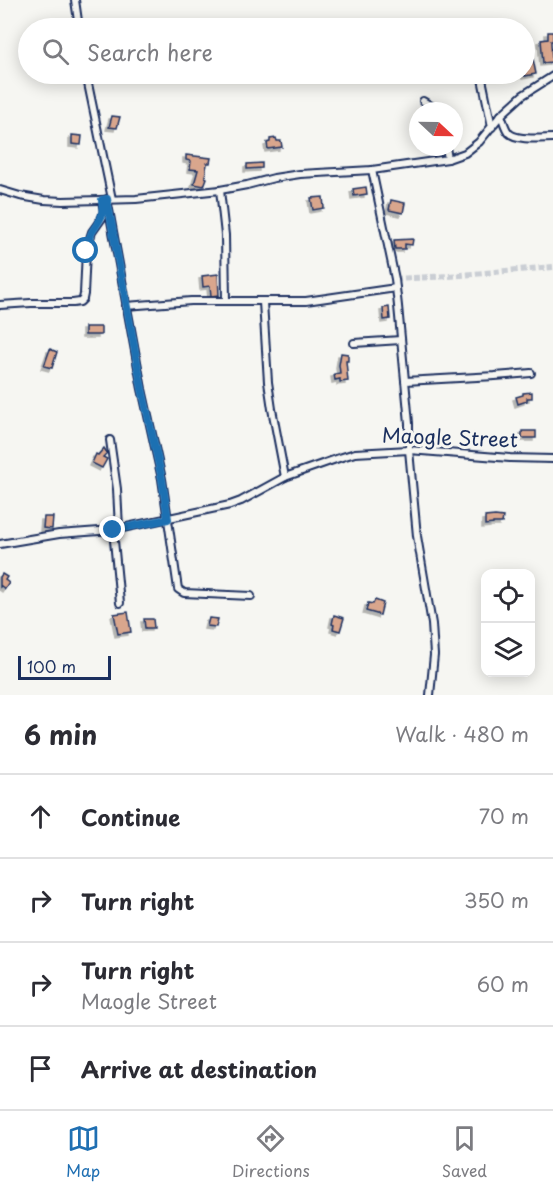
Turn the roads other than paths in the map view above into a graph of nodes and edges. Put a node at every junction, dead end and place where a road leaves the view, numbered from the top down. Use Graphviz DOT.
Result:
graph roads {
  1 [pos="75,0"];
  2 [pos="78,18"];
  3 [pos="553,76"];
  4 [pos="88,84"];
  5 [pos="483,84"];
  6 [pos="501,115"];
  7 [pos="492,127"];
  8 [pos="553,138"];
  9 [pos="448,156"];
  10 [pos="448,159"];
  11 [pos="372,170"];
  12 [pos="0,190"];
  13 [pos="220,190"];
  14 [pos="107,199"];
  15 [pos="396,288"];
  16 [pos="226,301"];
  17 [pos="263,302"];
  18 [pos="0,304"];
  19 [pos="126,306"];
  20 [pos="401,340"];
  21 [pos="354,343"];
  22 [pos="531,373"];
  23 [pos="405,381"];
  24 [pos="110,440"];
  25 [pos="410,450"];
  26 [pos="553,459"];
  27 [pos="285,477"];
  28 [pos="168,519"];
  29 [pos="116,529"];
  30 [pos="0,544"];
  31 [pos="251,596"];
  32 [pos="120,603"];
  33 [pos="429,695"];
  1 -- 2 [label="street"];
  3 -- 6 [label="street"];
  4 -- 14 [label="street"];
  5 -- 7 [label="street"];
  6 -- 7 [label="street"];
  6 -- 8 [label="street"];
  7 -- 10 [label="street"];
  9 -- 10 [label="street"];
  10 -- 11 [label="street"];
  11 -- 13 [label="street"];
  11 -- 15 [label="street"];
  12 -- 14 [label="street"];
  13 -- 14 [label="street"];
  13 -- 16 [label="street"];
  14 -- 18 [label="street"];
  14 -- 19 [label="street"];
  15 -- 17 [label="street"];
  15 -- 20 [label="street"];
  16 -- 17 [label="street"];
  16 -- 19 [label="street"];
  17 -- 27 [label="street"];
  19 -- 28 [label="street"];
  20 -- 21 [label="street"];
  20 -- 23 [label="street"];
  22 -- 23 [label="street"];
  23 -- 25 [label="street"];
  24 -- 29 [label="street"];
  25 -- 26 [label="street, Maogle Street"];
  25 -- 27 [label="street, Maogle Street"];
  25 -- 33 [label="street"];
  27 -- 28 [label="street, Maogle Street"];
  28 -- 29 [label="street, Maogle Street"];
  28 -- 31 [label="street"];
  29 -- 30 [label="street, Maogle Street"];
  29 -- 32 [label="street"];
}
